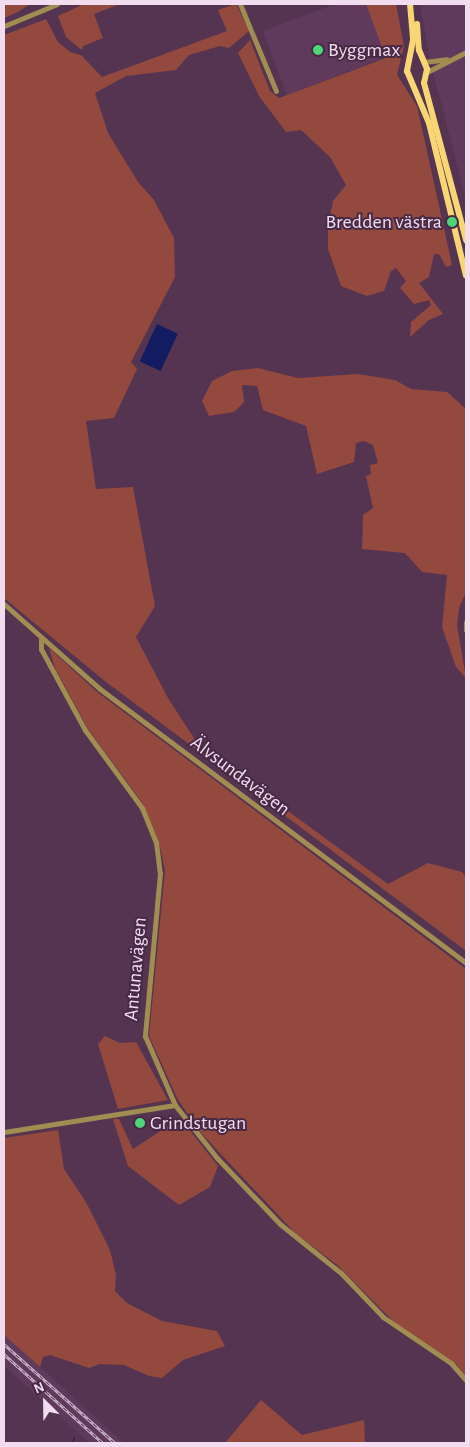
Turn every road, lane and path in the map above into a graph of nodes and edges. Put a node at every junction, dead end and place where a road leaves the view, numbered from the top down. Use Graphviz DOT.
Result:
graph roads {
  1 [pos="57,4"];
  2 [pos="240,4"];
  3 [pos="410,4"];
  4 [pos="415,4"];
  5 [pos="47,6"];
  6 [pos="4,26"];
  7 [pos="466,52"];
  8 [pos="453,58"];
  9 [pos="423,61"];
  10 [pos="410,62"];
  11 [pos="426,73"];
  12 [pos="410,77"];
  13 [pos="276,90"];
  14 [pos="466,240"];
  15 [pos="465,262"];
  16 [pos="466,276"];
  17 [pos="4,604"];
  18 [pos="466,622"];
  19 [pos="466,630"];
  20 [pos="41,639"];
  21 [pos="466,963"];
  22 [pos="175,1105"];
  23 [pos="4,1132"];
  24 [pos="466,1380"];
  1 -- 5 [label="street"];
  2 -- 13 [label="street"];
  3 -- 10 [label="main road"];
  4 -- 9 [label="main road"];
  5 -- 6 [label="street"];
  7 -- 8 [label="street"];
  8 -- 9 [label="street"];
  8 -- 11 [label="street"];
  9 -- 10 [label="main road"];
  9 -- 11 [label="main road"];
  10 -- 12 [label="main road"];
  11 -- 12 [label="main road"];
  11 -- 14 [label="main road"];
  12 -- 15 [label="main road"];
  15 -- 16 [label="main road"];
  17 -- 20 [label="street, Älvsundavägen"];
  18 -- 19 [label="street"];
  20 -- 21 [label="street, Älvsundavägen"];
  20 -- 22 [label="street, Antunavägen"];
  22 -- 23 [label="street"];
  22 -- 24 [label="street, Antunavägen"];
}
